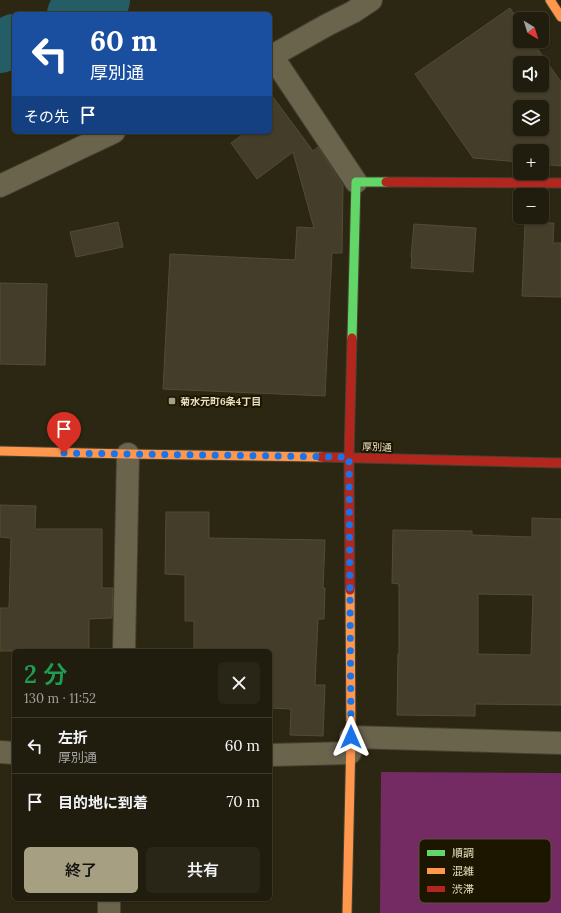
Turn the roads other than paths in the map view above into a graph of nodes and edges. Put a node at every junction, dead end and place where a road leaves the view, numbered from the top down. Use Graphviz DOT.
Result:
graph roads {
  1 [pos="371,0"];
  2 [pos="550,0"];
  3 [pos="561,17"];
  4 [pos="272,56"];
  5 [pos="272,58"];
  6 [pos="110,134"];
  7 [pos="356,182"];
  8 [pos="561,183"];
  9 [pos="0,186"];
  10 [pos="0,451"];
  11 [pos="128,454"];
  12 [pos="349,457"];
  13 [pos="561,463"];
  14 [pos="124,649"];
  15 [pos="561,742"];
  16 [pos="350,745"];
  17 [pos="0,752"];
  18 [pos="12,753"];
  19 [pos="272,754"];
  20 [pos="109,901"];
  21 [pos="109,913"];
  22 [pos="347,913"];
  1 -- 4 [label="street"];
  2 -- 3 [label="street"];
  5 -- 7 [label="street"];
  6 -- 9 [label="street"];
  7 -- 8 [label="street"];
  7 -- 12 [label="street"];
  10 -- 11 [label="street, 厚別通"];
  11 -- 12 [label="street, 厚別通"];
  11 -- 14 [label="street"];
  12 -- 13 [label="street, 厚別通"];
  12 -- 16 [label="street"];
  15 -- 16 [label="street"];
  16 -- 19 [label="street"];
  16 -- 22 [label="street"];
  17 -- 18 [label="street"];
  20 -- 21 [label="street"];
}
